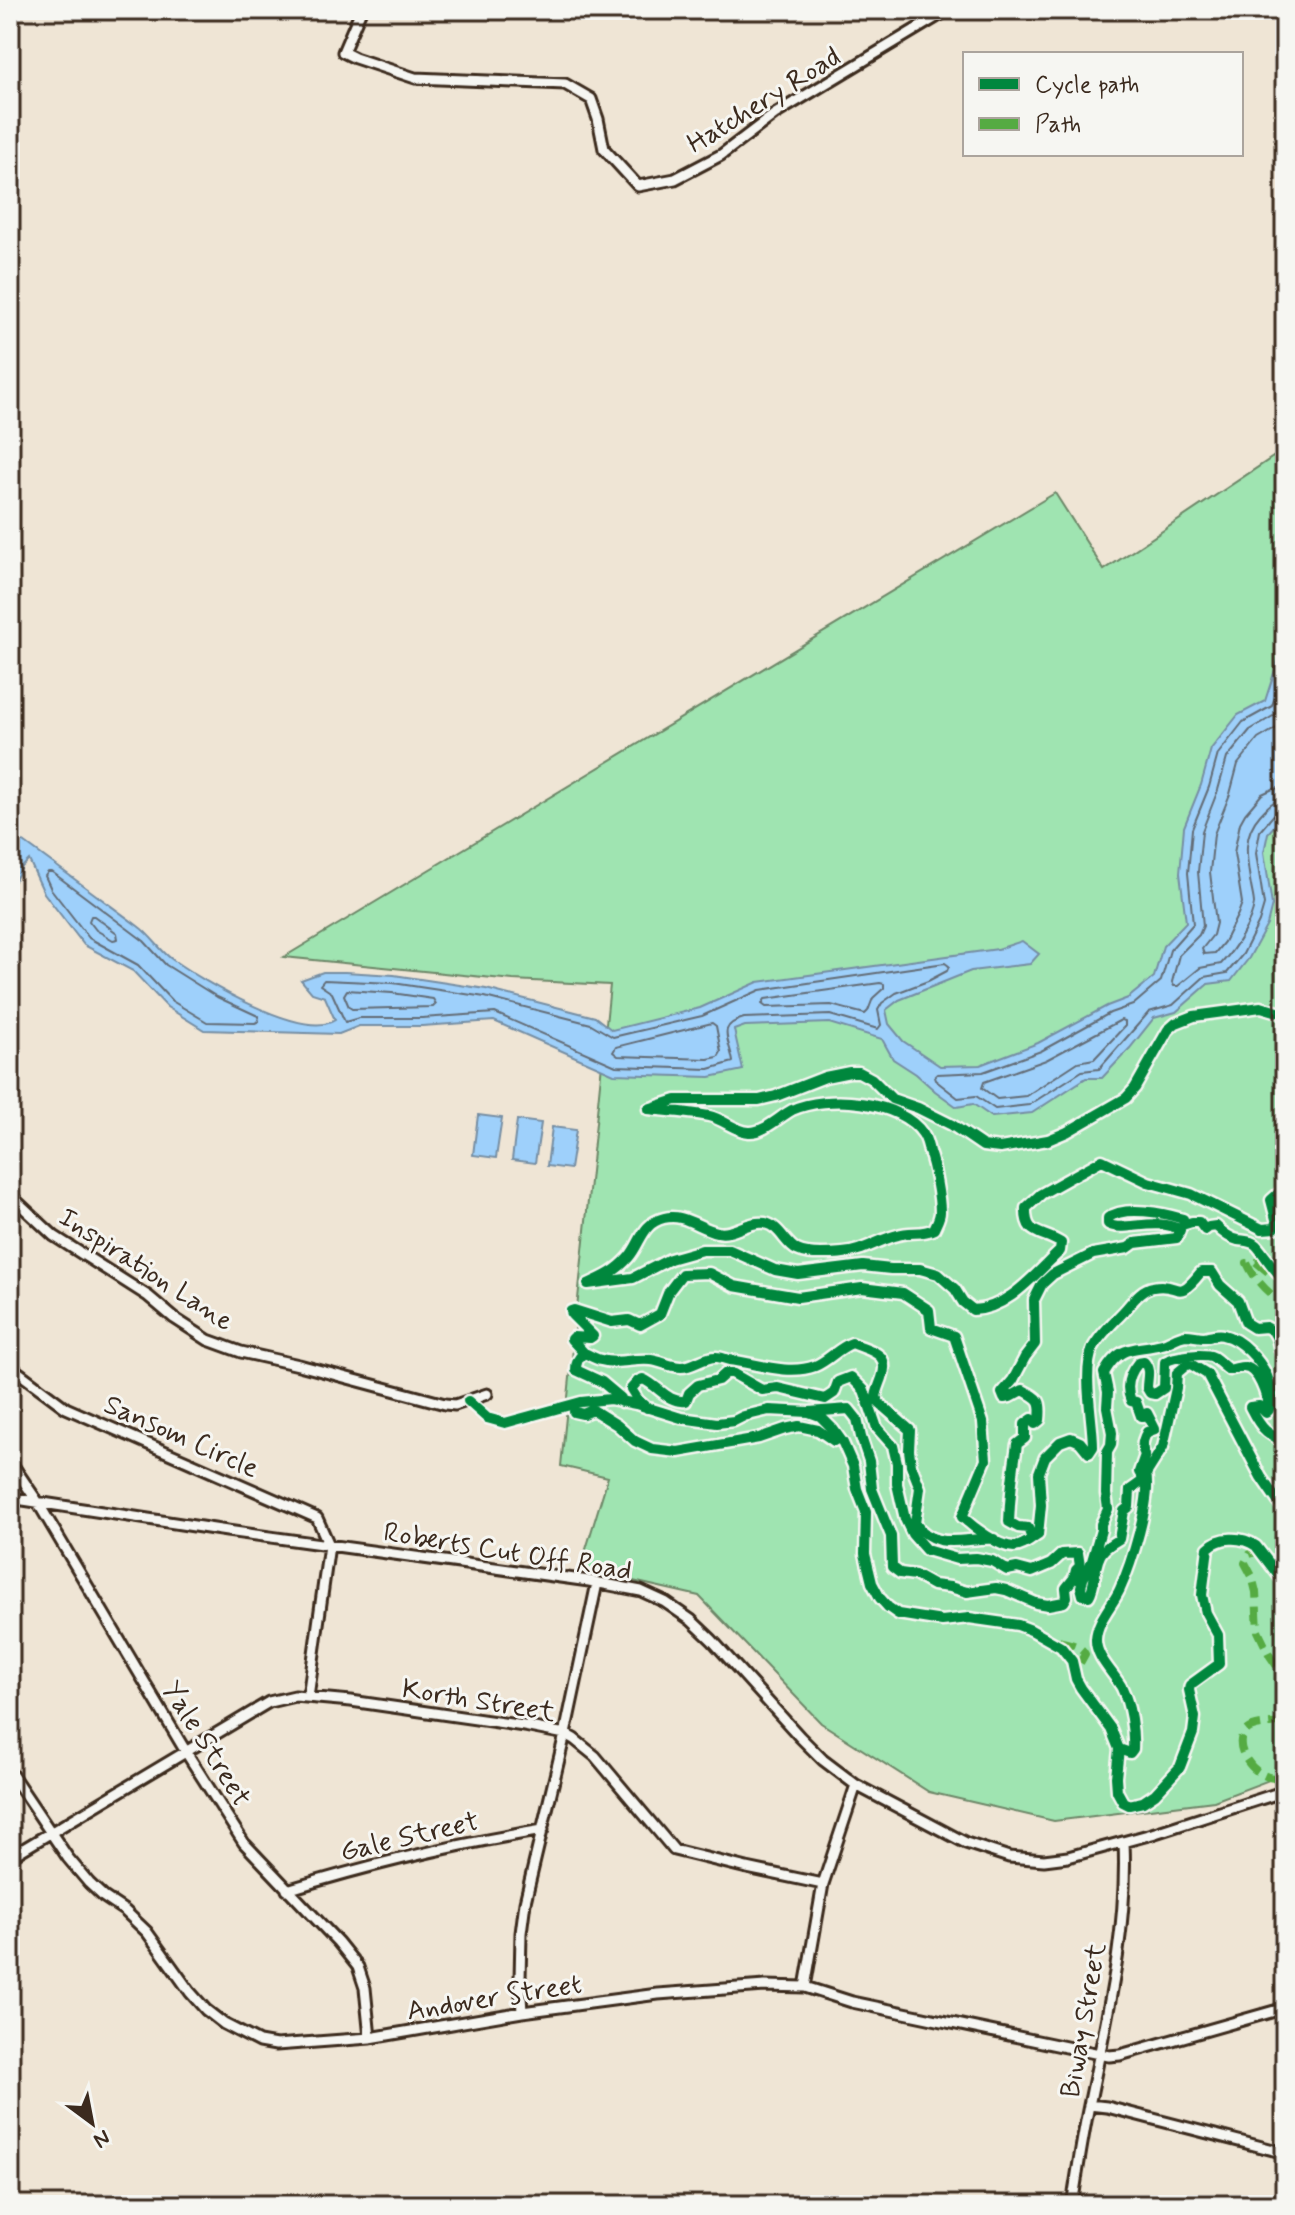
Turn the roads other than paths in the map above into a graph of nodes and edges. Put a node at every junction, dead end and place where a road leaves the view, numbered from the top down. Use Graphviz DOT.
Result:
graph roads {
  1 [pos="361,10"];
  2 [pos="948,10"];
  3 [pos="10,1195"];
  4 [pos="10,1366"];
  5 [pos="487,1394"];
  6 [pos="10,1461"];
  7 [pos="10,1498"];
  8 [pos="37,1501"];
  9 [pos="329,1545"];
  10 [pos="597,1583"];
  11 [pos="311,1698"];
  12 [pos="565,1734"];
  13 [pos="186,1752"];
  14 [pos="10,1772"];
  15 [pos="856,1785"];
  16 [pos="1285,1791"];
  17 [pos="543,1830"];
  18 [pos="50,1834"];
  19 [pos="1124,1842"];
  20 [pos="10,1857"];
  21 [pos="823,1884"];
  22 [pos="287,1890"];
  23 [pos="805,1987"];
  24 [pos="1285,2008"];
  25 [pos="522,2012"];
  26 [pos="370,2038"];
  27 [pos="1099,2055"];
  28 [pos="1089,2105"];
  29 [pos="1285,2153"];
  30 [pos="1072,2205"];
  1 -- 2 [label="street, Hatchery Road"];
  3 -- 5 [label="street, Inspiration Lane"];
  4 -- 9 [label="street, Sansom Circle"];
  6 -- 8 [label="street, Yale Street"];
  7 -- 8 [label="street, Roberts Cut Off Road"];
  8 -- 9 [label="street, Roberts Cut Off Road"];
  8 -- 13 [label="street, Yale Street"];
  9 -- 10 [label="street, Roberts Cut Off Road"];
  9 -- 11 [label="street"];
  10 -- 12 [label="street"];
  10 -- 15 [label="street, Roberts Cut Off Road"];
  11 -- 12 [label="street, Korth Street"];
  11 -- 13 [label="street, Korth Street"];
  12 -- 17 [label="street"];
  12 -- 21 [label="street, Korth Street"];
  13 -- 18 [label="street, Korth Street"];
  13 -- 22 [label="street, Yale Street"];
  14 -- 18 [label="street, Andover Street"];
  15 -- 19 [label="street, Roberts Cut Off Road"];
  15 -- 21 [label="street"];
  16 -- 19 [label="street, Roberts Cut Off Road"];
  17 -- 22 [label="street, Gale Street"];
  17 -- 25 [label="street"];
  18 -- 20 [label="street, Korth Street"];
  18 -- 26 [label="street, Andover Street"];
  19 -- 27 [label="street, Biway Street"];
  21 -- 23 [label="street"];
  22 -- 26 [label="street, Yale Street"];
  23 -- 25 [label="street, Andover Street"];
  23 -- 27 [label="street, Andover Street"];
  24 -- 27 [label="street, Andover Street"];
  25 -- 26 [label="street, Andover Street"];
  27 -- 28 [label="street, Biway Street"];
  28 -- 29 [label="street"];
  28 -- 30 [label="street, Biway Street"];
}
